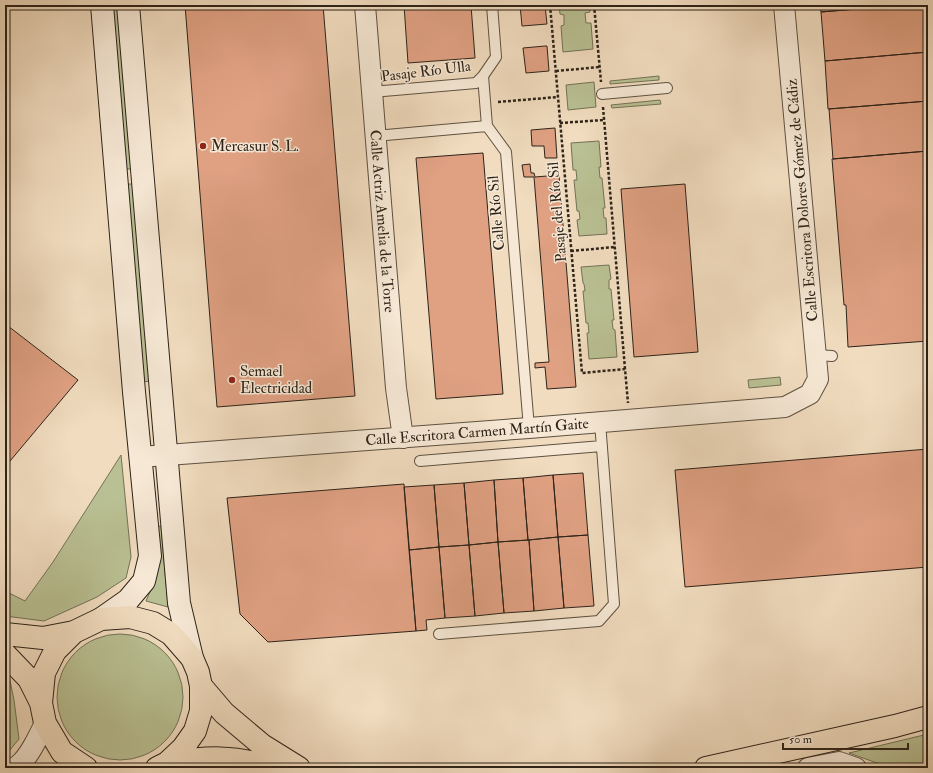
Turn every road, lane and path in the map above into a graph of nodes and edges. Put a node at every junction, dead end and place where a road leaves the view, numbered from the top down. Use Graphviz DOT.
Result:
graph roads {
  1 [pos="102,5"];
  2 [pos="128,5"];
  3 [pos="365,5"];
  4 [pos="492,5"];
  5 [pos="550,5"];
  6 [pos="594,5"];
  7 [pos="784,5"];
  8 [pos="600,67"];
  9 [pos="556,71"];
  10 [pos="483,76"];
  11 [pos="667,88"];
  12 [pos="372,92"];
  13 [pos="602,94"];
  14 [pos="558,98"];
  15 [pos="485,103"];
  16 [pos="604,120"];
  17 [pos="560,123"];
  18 [pos="487,126"];
  19 [pos="376,136"];
  20 [pos="615,247"];
  21 [pos="571,251"];
  22 [pos="625,369"];
  23 [pos="810,394"];
  24 [pos="630,420"];
  25 [pos="600,422"];
  26 [pos="528,428"];
  27 [pos="403,438"];
  28 [pos="602,446"];
  29 [pos="166,455"];
  30 [pos="140,457"];
  31 [pos="420,461"];
  32 [pos="101,619"];
  33 [pos="74,632"];
  34 [pos="5,634"];
  35 [pos="438,634"];
  36 [pos="5,654"];
  37 [pos="192,658"];
  38 [pos="201,686"];
  39 [pos="43,713"];
  40 [pos="928,717"];
  41 [pos="162,766"];
  42 [pos="14,768"];
  43 [pos="86,768"];
  44 [pos="272,768"];
  45 [pos="299,768"];
  46 [pos="706,768"];
  47 [pos="808,768"];
  48 [pos="856,768"];
  1 -- 30 [label="street"];
  2 -- 29 [label="street"];
  3 -- 12 [label="street, Calle Actriz Amelia de la Torre"];
  4 -- 10 [label="lane"];
  5 -- 9 [label="path, Pasaje del Río Sil"];
  6 -- 8 [label="path"];
  7 -- 23 [label="street, Calle Escritora Dolores Gómez de Cádiz"];
  8 -- 9 [label="path"];
  8 -- 13 [label="path"];
  9 -- 14 [label="path, Pasaje del Río Sil"];
  10 -- 12 [label="lane, Pasaje Río Ulla"];
  10 -- 15 [label="lane"];
  11 -- 13 [label="lane"];
  12 -- 19 [label="street, Calle Actriz Amelia de la Torre"];
  13 -- 16 [label="path"];
  14 -- 15 [label="path"];
  14 -- 17 [label="path, Pasaje del Río Sil"];
  15 -- 18 [label="lane"];
  16 -- 17 [label="path"];
  16 -- 20 [label="path"];
  17 -- 21 [label="path, Pasaje del Río Sil"];
  18 -- 19 [label="lane"];
  18 -- 26 [label="lane, Calle Río Sil"];
  19 -- 27 [label="street, Calle Actriz Amelia de la Torre"];
  20 -- 21 [label="path"];
  20 -- 22 [label="path"];
  21 -- 22 [label="path, Pasaje del Río Sil"];
  22 -- 24 [label="path"];
  23 -- 24 [label="street, Calle Escritora Carmen Martín Gaite"];
  24 -- 25 [label="street, Calle Escritora Carmen Martín Gaite"];
  25 -- 26 [label="street, Calle Escritora Carmen Martín Gaite"];
  25 -- 28 [label="lane"];
  26 -- 27 [label="street, Calle Escritora Carmen Martín Gaite"];
  27 -- 29 [label="street, Calle Escritora Carmen Martín Gaite"];
  28 -- 31 [label="lane"];
  28 -- 35 [label="lane"];
  29 -- 30 [label="street, Calle Escritora Carmen Martín Gaite"];
  29 -- 37 [label="street"];
  30 -- 32 [label="street"];
  32 -- 33 [label="main road"];
  32 -- 37 [label="main road"];
  33 -- 34 [label="main road"];
  33 -- 39 [label="main road"];
  36 -- 39 [label="main road"];
  37 -- 38 [label="main road"];
  38 -- 41 [label="main road"];
  38 -- 45 [label="main road"];
  39 -- 42 [label="street"];
  39 -- 43 [label="main road"];
  40 -- 46 [label="main road"];
  41 -- 44 [label="main road"];
  47 -- 48 [label="street"];
}
